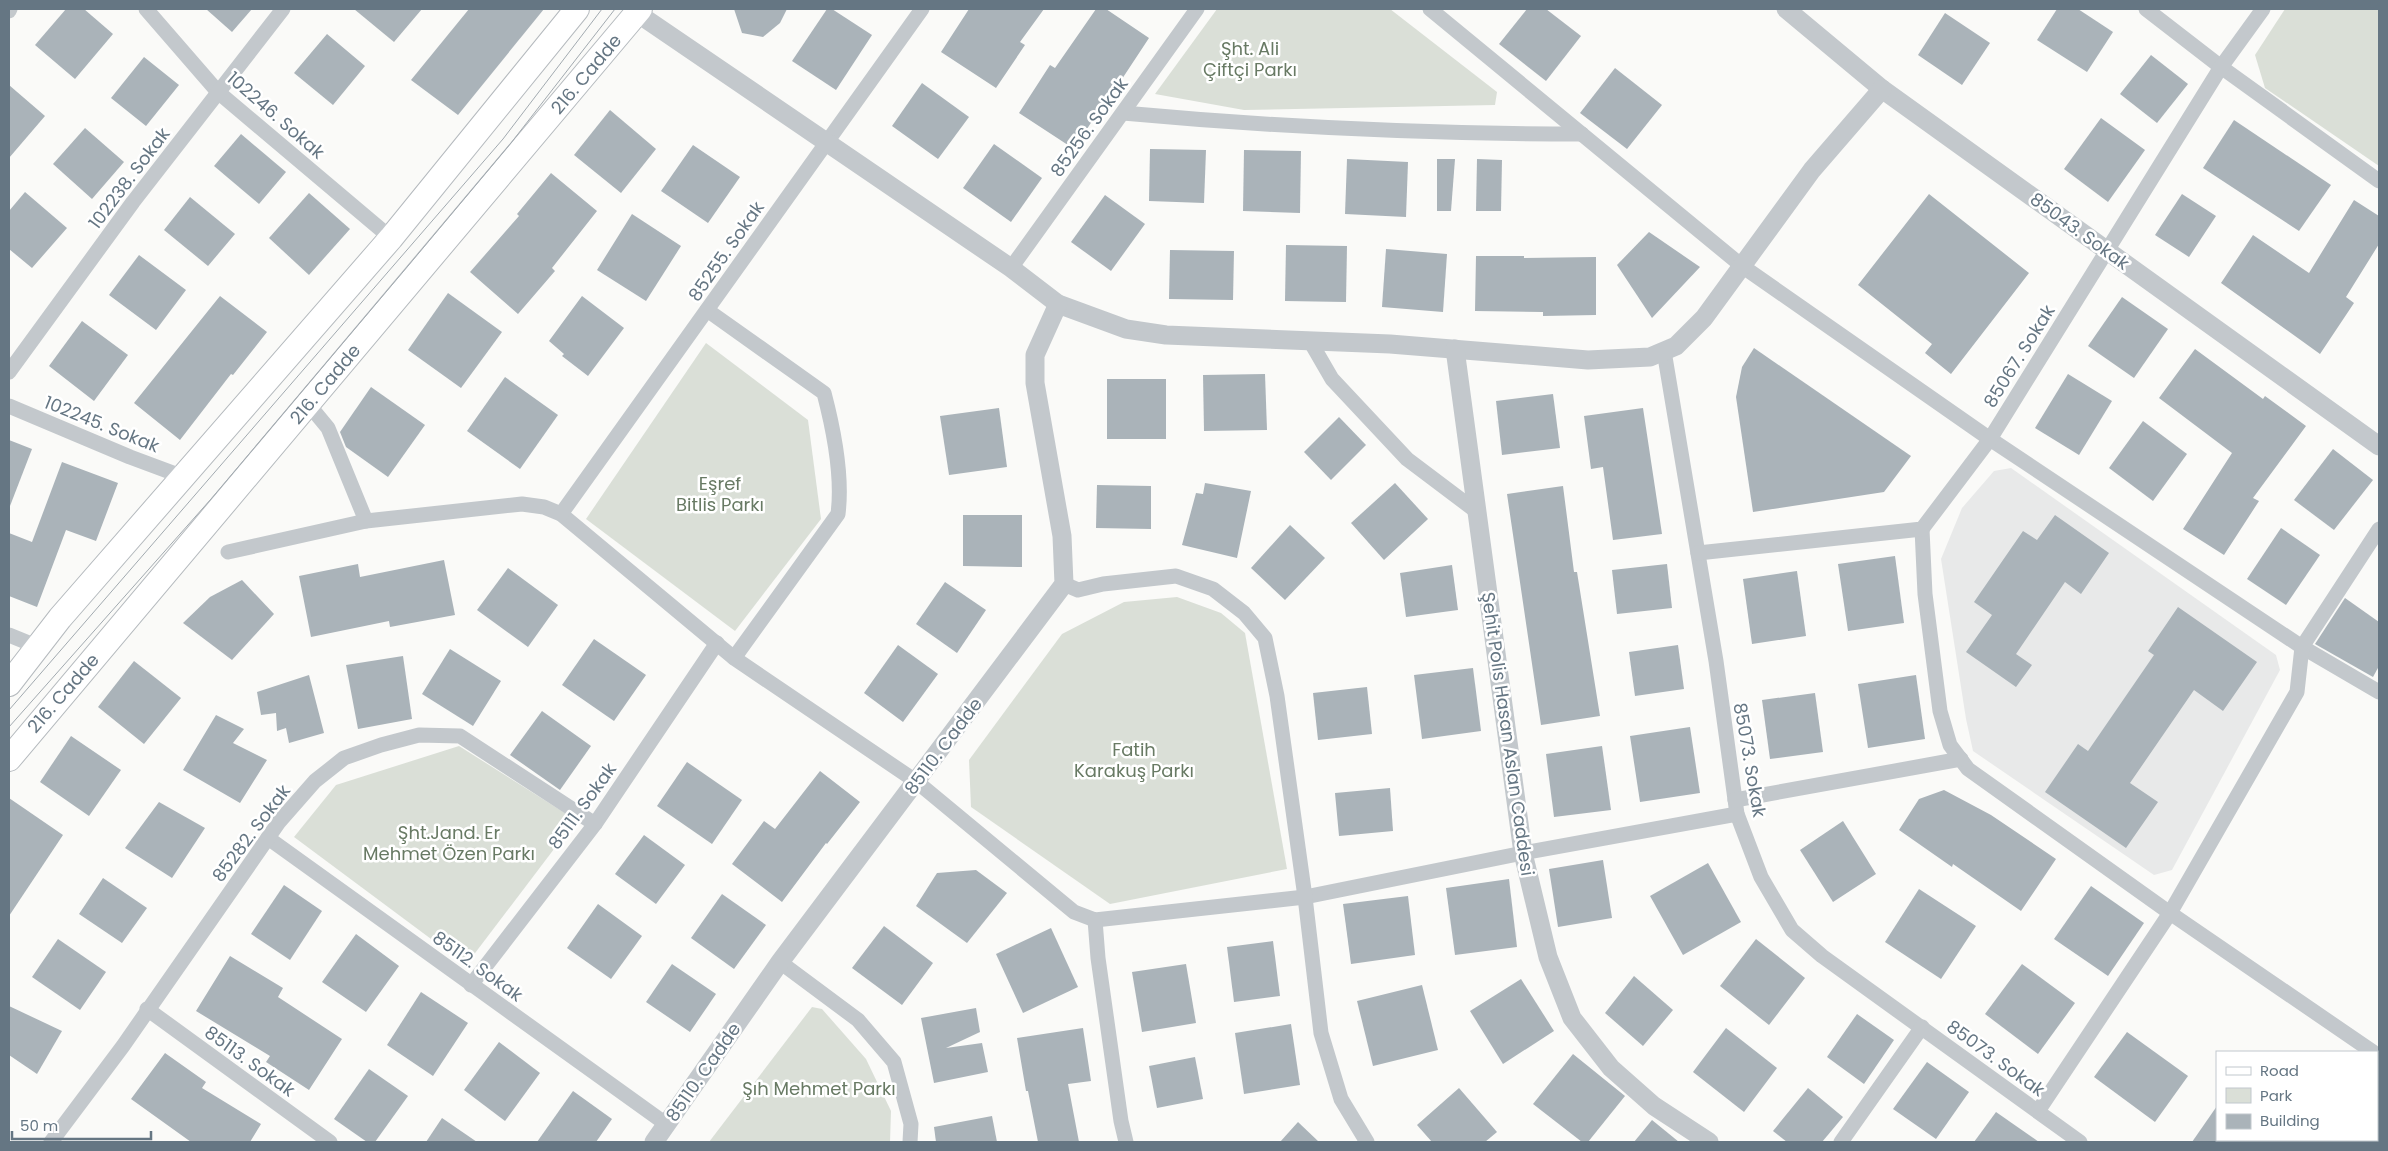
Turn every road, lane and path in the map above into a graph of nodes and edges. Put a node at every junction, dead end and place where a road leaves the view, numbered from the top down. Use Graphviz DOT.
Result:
graph roads {
  1 [pos="146,9"];
  2 [pos="283,9"];
  3 [pos="577,9"];
  4 [pos="922,9"];
  5 [pos="1197,9"];
  6 [pos="1430,9"];
  7 [pos="1786,9"];
  8 [pos="2146,9"];
  9 [pos="2263,9"];
  10 [pos="639,11"];
  11 [pos="2221,67"];
  12 [pos="1882,89"];
  13 [pos="218,92"];
  14 [pos="1122,113"];
  15 [pos="1582,134"];
  16 [pos="826,142"];
  17 [pos="2379,181"];
  18 [pos="392,238"];
  19 [pos="2107,250"];
  20 [pos="1742,266"];
  21 [pos="1011,268"];
  22 [pos="1058,304"];
  23 [pos="707,310"];
  24 [pos="1310,341"];
  25 [pos="1455,349"];
  26 [pos="1664,351"];
  27 [pos="9,372"];
  28 [pos="309,405"];
  29 [pos="9,406"];
  30 [pos="1990,440"];
  31 [pos="2379,446"];
  32 [pos="182,476"];
  33 [pos="1476,511"];
  34 [pos="562,514"];
  35 [pos="366,521"];
  36 [pos="1922,529"];
  37 [pos="2379,529"];
  38 [pos="228,552"];
  39 [pos="1698,553"];
  40 [pos="1064,584"];
  41 [pos="9,635"];
  42 [pos="718,643"];
  43 [pos="36,646"];
  44 [pos="2302,647"];
  45 [pos="734,658"];
  46 [pos="9,684"];
  47 [pos="2379,692"];
  48 [pos="9,759"];
  49 [pos="1961,759"];
  50 [pos="917,782"];
  51 [pos="1736,807"];
  52 [pos="594,824"];
  53 [pos="268,838"];
  54 [pos="1523,853"];
  55 [pos="1306,897"];
  56 [pos="2170,913"];
  57 [pos="1095,920"];
  58 [pos="780,962"];
  59 [pos="471,985"];
  60 [pos="148,1009"];
  61 [pos="1922,1027"];
  62 [pos="2372,1051"];
  63 [pos="2038,1111"];
  64 [pos="666,1124"];
  65 [pos="51,1142"];
  66 [pos="330,1142"];
  67 [pos="654,1142"];
  68 [pos="910,1142"];
  69 [pos="1126,1142"];
  70 [pos="1367,1142"];
  71 [pos="1710,1142"];
  72 [pos="1841,1142"];
  73 [pos="2080,1142"];
  1 -- 13 [label="street, 102246. Sokak"];
  2 -- 13 [label="street, 102238. Sokak"];
  3 -- 18 [label="main road"];
  4 -- 16 [label="street, 85255. Sokak"];
  5 -- 14 [label="street, 85256. Sokak"];
  6 -- 15 [label="street"];
  7 -- 12 [label="street, 85043. Sokak"];
  8 -- 11 [label="street"];
  9 -- 11 [label="street, 85067. Sokak"];
  10 -- 16 [label="street"];
  10 -- 28 [label="main road, 216. Cadde"];
  11 -- 17 [label="street"];
  11 -- 19 [label="street, 85067. Sokak"];
  12 -- 19 [label="street, 85043. Sokak"];
  12 -- 20 [label="street"];
  13 -- 18 [label="street, 102246. Sokak"];
  13 -- 27 [label="street, 102238. Sokak"];
  14 -- 15 [label="street"];
  14 -- 21 [label="street, 85256. Sokak"];
  15 -- 20 [label="street"];
  16 -- 21 [label="street"];
  16 -- 23 [label="street, 85255. Sokak"];
  18 -- 32 [label="main road"];
  19 -- 30 [label="street, 85067. Sokak"];
  19 -- 31 [label="street, 85043. Sokak"];
  20 -- 26 [label="street"];
  20 -- 30 [label="street"];
  21 -- 22 [label="street"];
  22 -- 24 [label="street"];
  22 -- 40 [label="street"];
  23 -- 34 [label="street, 85255. Sokak"];
  23 -- 45 [label="street"];
  24 -- 25 [label="street"];
  24 -- 33 [label="street"];
  25 -- 26 [label="street"];
  25 -- 33 [label="street, Şehit Polis Hasan Aslan Caddesi"];
  26 -- 39 [label="street, 85073. Sokak"];
  28 -- 35 [label="street"];
  28 -- 48 [label="main road, 216. Cadde"];
  29 -- 32 [label="street, 102245. Sokak"];
  30 -- 36 [label="street, 85067. Sokak"];
  30 -- 44 [label="street"];
  32 -- 43 [label="main road"];
  33 -- 54 [label="street, Şehit Polis Hasan Aslan Caddesi"];
  34 -- 35 [label="street"];
  34 -- 42 [label="street"];
  35 -- 38 [label="street"];
  36 -- 39 [label="street"];
  36 -- 49 [label="street"];
  37 -- 44 [label="street"];
  39 -- 51 [label="street, 85073. Sokak"];
  40 -- 50 [label="street, 85110. Cadde"];
  40 -- 55 [label="street"];
  41 -- 43 [label="street"];
  42 -- 45 [label="street"];
  42 -- 52 [label="street, 85111. Sokak"];
  43 -- 46 [label="main road"];
  44 -- 47 [label="street"];
  44 -- 56 [label="street"];
  45 -- 50 [label="street"];
  49 -- 51 [label="street"];
  49 -- 56 [label="street"];
  50 -- 57 [label="street"];
  50 -- 58 [label="street, 85110. Cadde"];
  51 -- 54 [label="street"];
  51 -- 61 [label="street, 85073. Sokak"];
  52 -- 53 [label="street, 85282. Sokak"];
  52 -- 59 [label="street, 85111. Sokak"];
  53 -- 59 [label="street, 85112. Sokak"];
  53 -- 60 [label="street, 85282. Sokak"];
  54 -- 55 [label="street"];
  54 -- 71 [label="street, Şehit Polis Hasan Aslan Caddesi"];
  55 -- 57 [label="street"];
  55 -- 70 [label="street"];
  56 -- 62 [label="street"];
  56 -- 63 [label="street"];
  57 -- 69 [label="street"];
  58 -- 64 [label="street, 85110. Cadde"];
  58 -- 68 [label="street"];
  59 -- 64 [label="street, 85112. Sokak"];
  60 -- 65 [label="street, 85282. Sokak"];
  60 -- 66 [label="street, 85113. Sokak"];
  61 -- 63 [label="street, 85073. Sokak"];
  61 -- 72 [label="street"];
  63 -- 73 [label="street, 85073. Sokak"];
  64 -- 67 [label="street, 85110. Cadde"];
}
